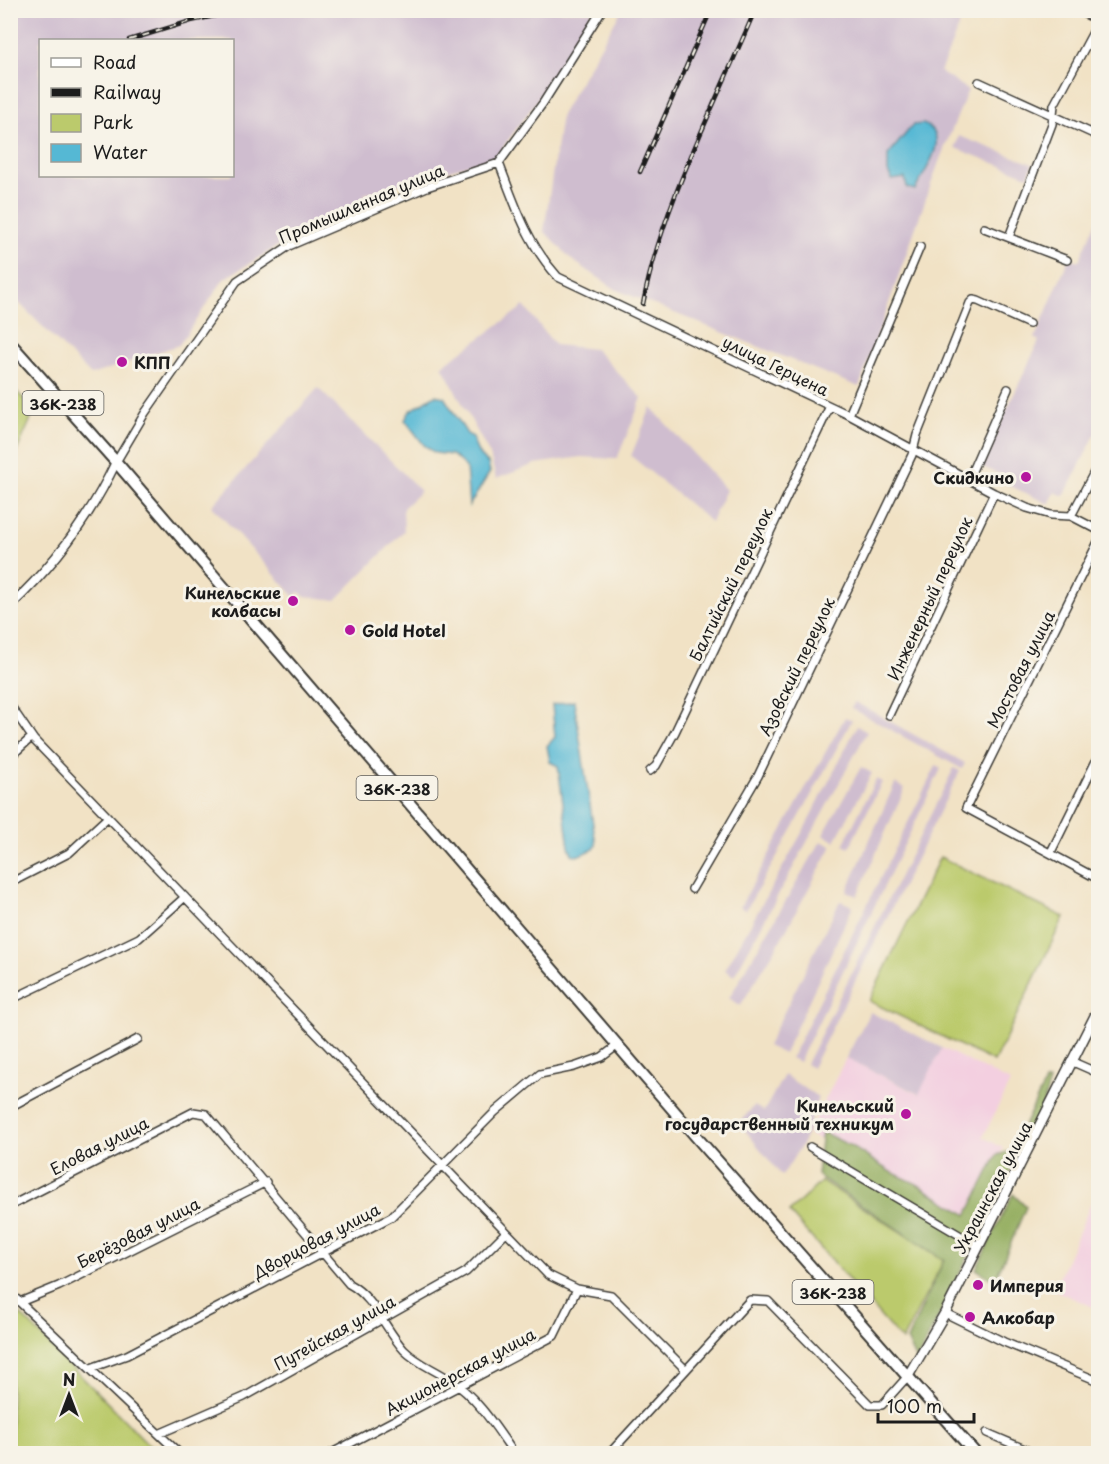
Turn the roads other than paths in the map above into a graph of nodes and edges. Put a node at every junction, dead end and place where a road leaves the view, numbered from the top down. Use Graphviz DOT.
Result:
graph roads {
  1 [pos="602,10"];
  2 [pos="1076,10"];
  3 [pos="1098,22"];
  4 [pos="979,82"];
  5 [pos="1053,114"];
  6 [pos="1098,136"];
  7 [pos="499,163"];
  8 [pos="984,228"];
  9 [pos="1009,237"];
  10 [pos="920,247"];
  11 [pos="1067,260"];
  12 [pos="1029,324"];
  13 [pos="10,343"];
  14 [pos="1008,389"];
  15 [pos="830,406"];
  16 [pos="849,415"];
  17 [pos="915,450"];
  18 [pos="116,462"];
  19 [pos="1098,465"];
  20 [pos="968,480"];
  21 [pos="994,493"];
  22 [pos="1071,516"];
  23 [pos="1098,530"];
  24 [pos="1098,542"];
  25 [pos="10,606"];
  26 [pos="10,705"];
  27 [pos="889,715"];
  28 [pos="32,737"];
  29 [pos="1098,757"];
  30 [pos="10,758"];
  31 [pos="650,771"];
  32 [pos="108,816"];
  33 [pos="1051,852"];
  34 [pos="1098,879"];
  35 [pos="10,884"];
  36 [pos="692,889"];
  37 [pos="185,897"];
  38 [pos="10,1000"];
  39 [pos="1098,1010"];
  40 [pos="138,1040"];
  41 [pos="618,1045"];
  42 [pos="1072,1062"];
  43 [pos="1098,1073"];
  44 [pos="10,1107"];
  45 [pos="810,1147"];
  46 [pos="442,1165"];
  47 [pos="266,1182"];
  48 [pos="10,1206"];
  49 [pos="506,1232"];
  50 [pos="978,1246"];
  51 [pos="325,1252"];
  52 [pos="577,1288"];
  53 [pos="10,1293"];
  54 [pos="20,1302"];
  55 [pos="945,1313"];
  56 [pos="383,1321"];
  57 [pos="91,1368"];
  58 [pos="685,1369"];
  59 [pos="908,1376"];
  60 [pos="1098,1381"];
  61 [pos="458,1386"];
  62 [pos="987,1433"];
  63 [pos="161,1434"];
  64 [pos="513,1452"];
  65 [pos="180,1454"];
  66 [pos="330,1454"];
  67 [pos="609,1454"];
  68 [pos="975,1454"];
  69 [pos="1036,1454"];
  1 -- 7 [label="street"];
  2 -- 3 [label="street"];
  3 -- 5 [label="street"];
  4 -- 5 [label="street"];
  5 -- 6 [label="street"];
  5 -- 9 [label="street"];
  7 -- 15 [label="street, улица Герцена"];
  7 -- 18 [label="street, Промышленная улица"];
  8 -- 9 [label="street"];
  9 -- 11 [label="street"];
  10 -- 16 [label="street"];
  12 -- 17 [label="street, Азовский переулок"];
  13 -- 18 [label="main road, 36К-238"];
  14 -- 20 [label="street"];
  15 -- 16 [label="street, улица Герцена"];
  15 -- 31 [label="street, Балтийский переулок"];
  16 -- 17 [label="street, улица Герцена"];
  17 -- 20 [label="street, улица Герцена"];
  17 -- 36 [label="street, Азовский переулок"];
  18 -- 25 [label="street"];
  18 -- 41 [label="main road, 36К-238"];
  19 -- 22 [label="street"];
  20 -- 21 [label="street, улица Герцена"];
  21 -- 22 [label="street, улица Герцена"];
  21 -- 27 [label="street, Инженерный переулок"];
  22 -- 23 [label="street, улица Герцена"];
  24 -- 33 [label="street, Мостовая улица"];
  26 -- 28 [label="street"];
  28 -- 30 [label="street"];
  28 -- 32 [label="street"];
  29 -- 33 [label="street"];
  32 -- 35 [label="street"];
  32 -- 37 [label="street"];
  33 -- 34 [label="street"];
  37 -- 38 [label="street"];
  37 -- 46 [label="street"];
  39 -- 42 [label="main road, Украинская улица"];
  40 -- 44 [label="street"];
  41 -- 46 [label="street, Дворцовая улица"];
  41 -- 59 [label="main road, 36К-238"];
  42 -- 43 [label="street"];
  42 -- 50 [label="main road, Украинская улица"];
  45 -- 50 [label="street"];
  46 -- 49 [label="street"];
  46 -- 51 [label="street, Дворцовая улица"];
  47 -- 48 [label="street, Еловая улица"];
  47 -- 51 [label="street"];
  47 -- 54 [label="street, Берёзовая улица"];
  49 -- 52 [label="street"];
  49 -- 56 [label="street, Путейская улица"];
  50 -- 55 [label="main road, Украинская улица"];
  51 -- 56 [label="street"];
  51 -- 57 [label="street, Дворцовая улица"];
  52 -- 58 [label="street"];
  52 -- 61 [label="street, Акционерская улица"];
  53 -- 54 [label="street"];
  54 -- 57 [label="street"];
  55 -- 59 [label="main road, Украинская улица"];
  55 -- 60 [label="street"];
  56 -- 61 [label="street"];
  56 -- 63 [label="street, Путейская улица"];
  57 -- 63 [label="street"];
  58 -- 59 [label="street"];
  58 -- 67 [label="street"];
  59 -- 68 [label="main road, 36К-238"];
  61 -- 64 [label="street"];
  61 -- 66 [label="street, Акционерская улица"];
  62 -- 69 [label="street"];
  63 -- 65 [label="street"];
}
